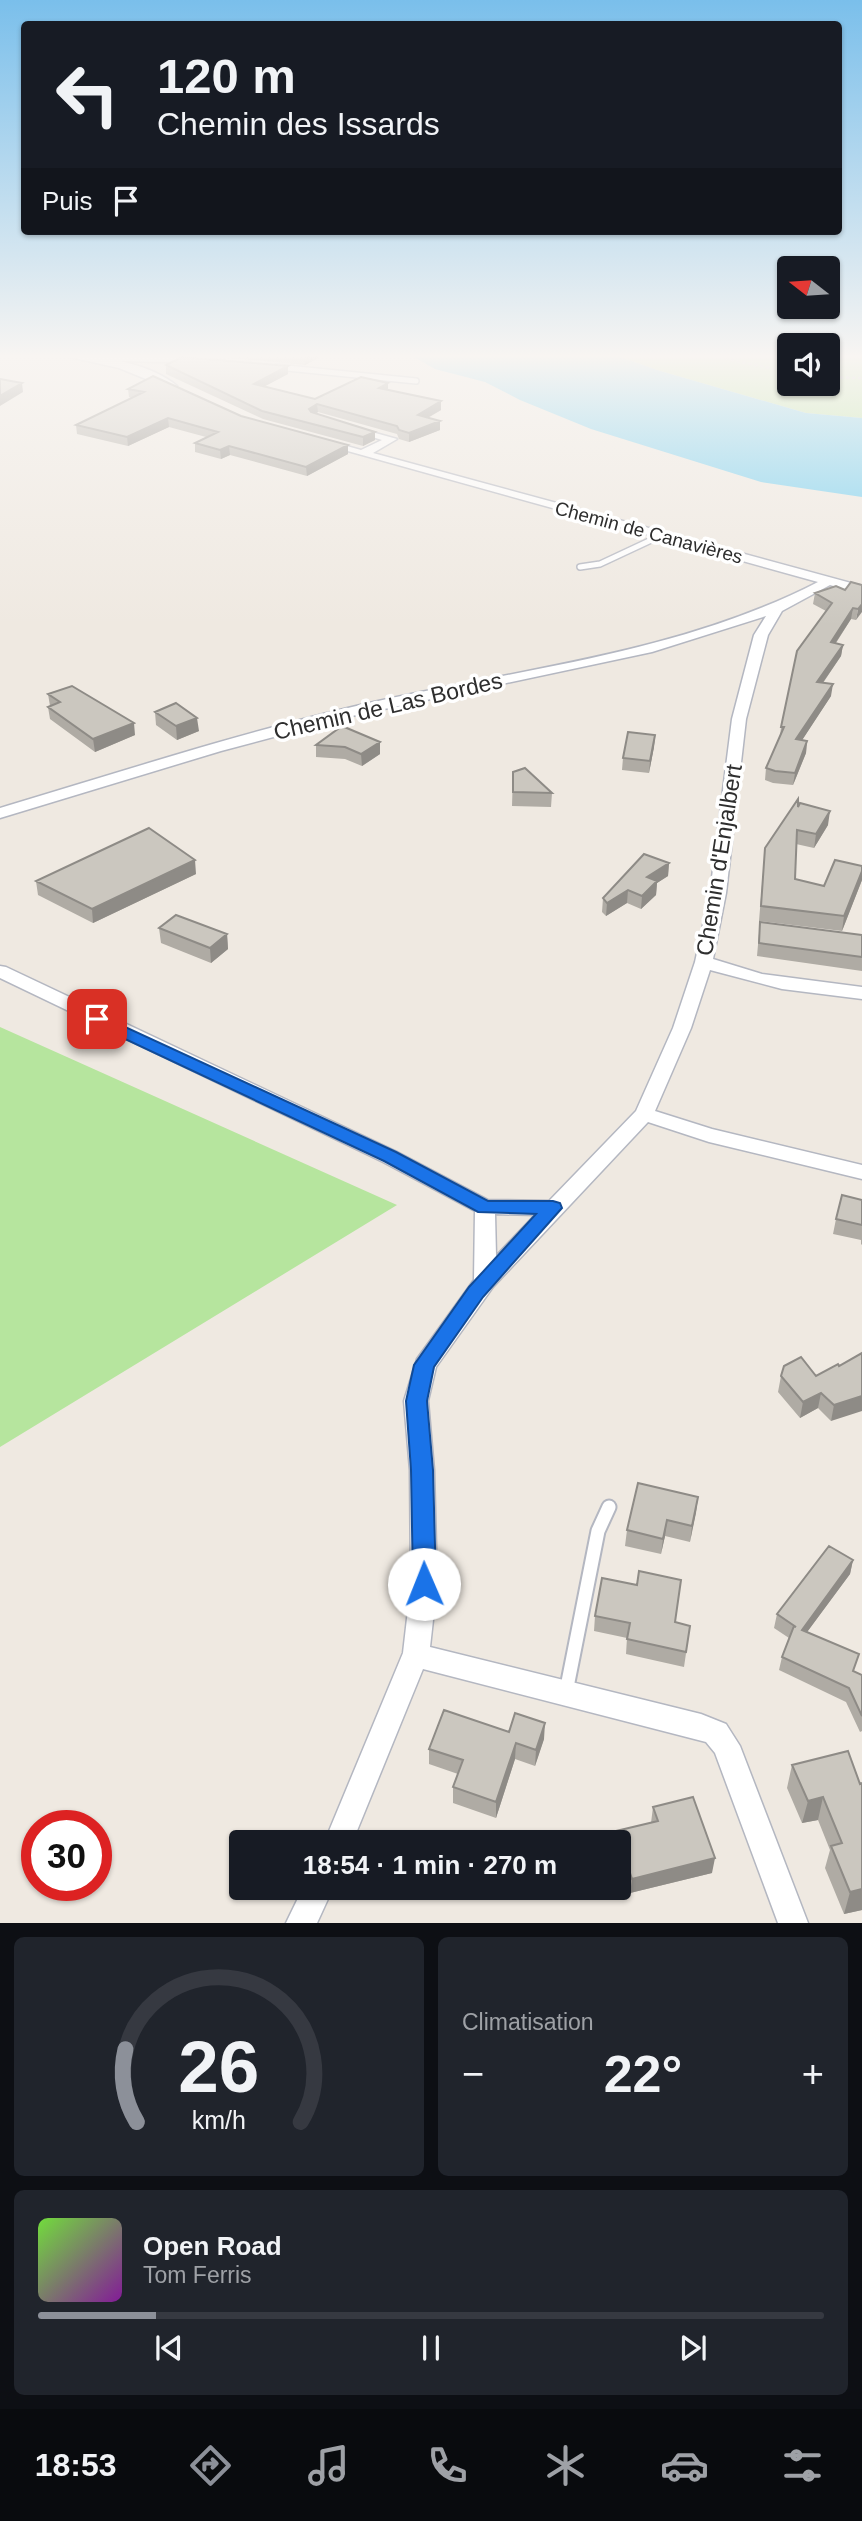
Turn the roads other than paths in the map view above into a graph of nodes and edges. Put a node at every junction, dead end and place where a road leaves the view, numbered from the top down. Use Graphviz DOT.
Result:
graph roads {
  1 [pos="336,446"];
  2 [pos="378,446"];
  3 [pos="363,453"];
  4 [pos="662,535"];
  5 [pos="580,567"];
  6 [pos="830,581"];
  7 [pos="857,589"];
  8 [pos="776,610"];
  9 [pos="0,813"];
  10 [pos="704,962"];
  11 [pos="0,971"];
  12 [pos="862,993"];
  13 [pos="644,1114"];
  14 [pos="862,1172"];
  15 [pos="485,1207"];
  16 [pos="553,1208"];
  17 [pos="485,1281"];
  18 [pos="610,1507"];
  19 [pos="416,1655"];
  20 [pos="566,1693"];
  21 [pos="343,1830"];
  22 [pos="313,1900"];
  23 [pos="301,1923"];
  24 [pos="793,1923"];
  1 -- 3 [label="street, Chemin de Canavières"];
  2 -- 3 [label="street, Chemin de Canavières"];
  3 -- 4 [label="street, Chemin de Canavières"];
  4 -- 5 [label="lane"];
  4 -- 6 [label="street, Chemin de Canavières"];
  6 -- 7 [label="street, Chemin de Canavières"];
  6 -- 8 [label="street"];
  7 -- 8 [label="street"];
  8 -- 9 [label="street, Chemin de Las Bordes"];
  8 -- 10 [label="street, Chemin d'Enjalbert"];
  10 -- 12 [label="street"];
  10 -- 13 [label="street, Chemin d'Enjalbert"];
  11 -- 15 [label="street"];
  13 -- 14 [label="street"];
  13 -- 16 [label="street, Chemin d'Enjalbert"];
  15 -- 16 [label="street"];
  15 -- 17 [label="street"];
  16 -- 17 [label="street, Chemin d'Enjalbert"];
  17 -- 19 [label="street, Chemin d'Enjalbert"];
  18 -- 20 [label="lane"];
  19 -- 20 [label="street"];
  19 -- 21 [label="street, Chemin d'Enjalbert"];
  20 -- 24 [label="street"];
  22 -- 23 [label="street"];
}
